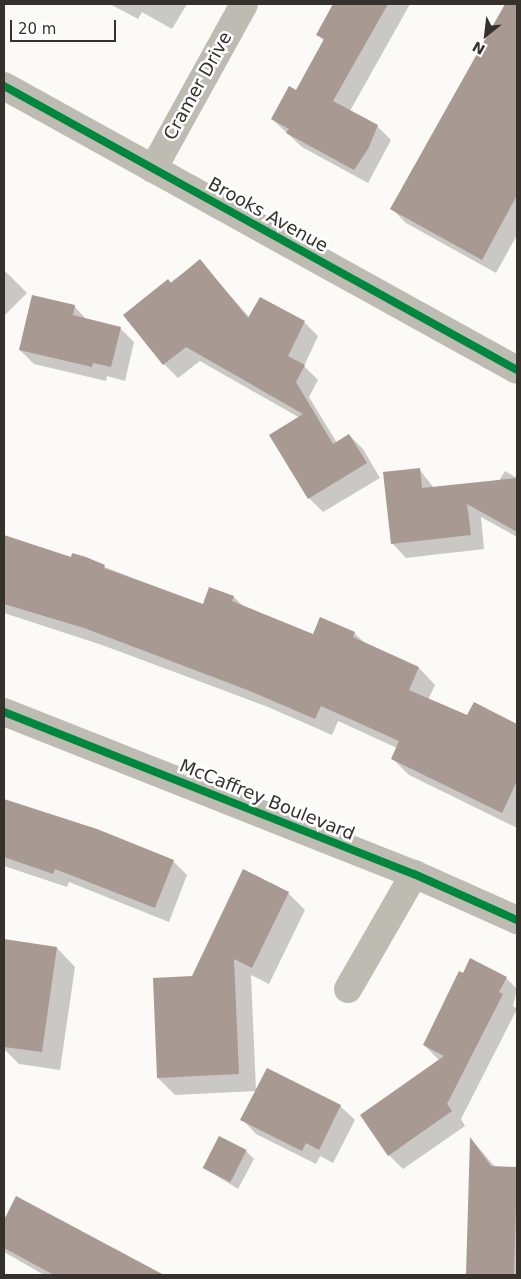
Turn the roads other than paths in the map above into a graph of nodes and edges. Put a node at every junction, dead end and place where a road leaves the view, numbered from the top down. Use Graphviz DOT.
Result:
graph roads {
  1 [pos="244,4"];
  2 [pos="4,86"];
  3 [pos="153,169"];
  4 [pos="517,370"];
  5 [pos="4,712"];
  6 [pos="414,874"];
  7 [pos="517,920"];
  8 [pos="348,989"];
  1 -- 3 [label="street, Cramer Drive"];
  2 -- 3 [label="street, Brooks Avenue"];
  3 -- 4 [label="street, Brooks Avenue"];
  5 -- 6 [label="street, McCaffrey Boulevard"];
  6 -- 7 [label="street, McCaffrey Boulevard"];
  6 -- 8 [label="street"];
}
